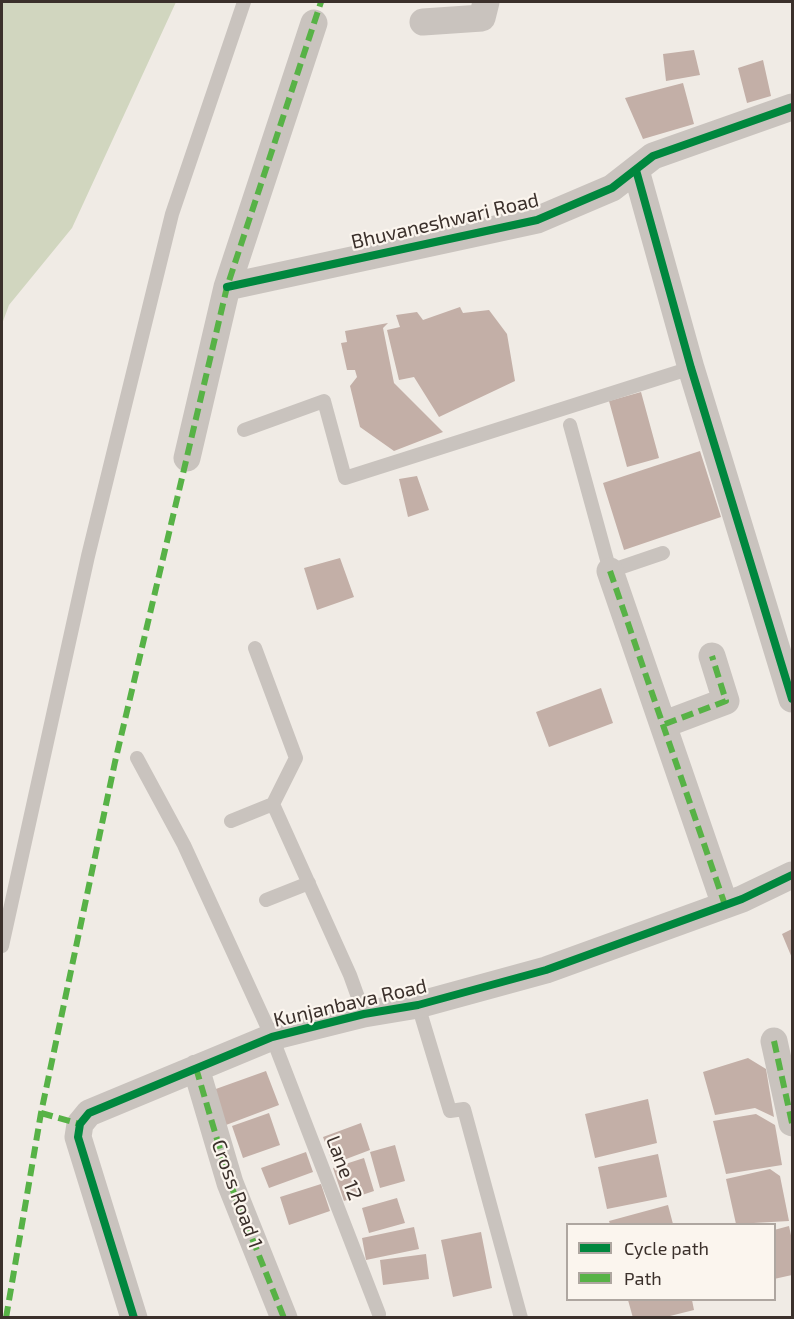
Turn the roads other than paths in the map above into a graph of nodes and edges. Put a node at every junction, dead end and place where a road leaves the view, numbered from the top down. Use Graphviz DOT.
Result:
graph roads {
  1 [pos="244,2"];
  2 [pos="486,2"];
  3 [pos="423,22"];
  4 [pos="314,23"];
  5 [pos="792,106"];
  6 [pos="636,170"];
  7 [pos="227,287"];
  8 [pos="691,368"];
  9 [pos="570,425"];
  10 [pos="244,430"];
  11 [pos="187,458"];
  12 [pos="663,553"];
  13 [pos="610,571"];
  14 [pos="255,648"];
  15 [pos="712,656"];
  16 [pos="792,699"];
  17 [pos="665,724"];
  18 [pos="136,758"];
  19 [pos="273,804"];
  20 [pos="231,821"];
  21 [pos="792,875"];
  22 [pos="309,883"];
  23 [pos="266,900"];
  24 [pos="725,905"];
  25 [pos="2,945"];
  26 [pos="418,1005"];
  27 [pos="364,1014"];
  28 [pos="272,1037"];
  29 [pos="774,1041"];
  30 [pos="196,1068"];
  31 [pos="792,1123"];
  32 [pos="379,1314"];
  33 [pos="134,1317"];
  34 [pos="284,1317"];
  35 [pos="521,1317"];
  1 -- 25 [label="lane"];
  2 -- 3 [label="street"];
  4 -- 7 [label="street"];
  5 -- 6 [label="street, Bhuvaneshwari Road"];
  6 -- 7 [label="street, Bhuvaneshwari Road"];
  6 -- 8 [label="street"];
  7 -- 11 [label="street"];
  8 -- 10 [label="lane"];
  8 -- 16 [label="street"];
  9 -- 13 [label="lane"];
  12 -- 13 [label="lane"];
  13 -- 17 [label="street"];
  14 -- 19 [label="lane"];
  15 -- 17 [label="street"];
  17 -- 24 [label="street"];
  18 -- 28 [label="lane, Lane 12"];
  19 -- 20 [label="lane"];
  19 -- 22 [label="lane"];
  21 -- 24 [label="street, Kunjanbava Road"];
  22 -- 23 [label="lane"];
  22 -- 27 [label="lane"];
  24 -- 26 [label="street, Kunjanbava Road"];
  26 -- 27 [label="street, Kunjanbava Road"];
  26 -- 35 [label="lane"];
  27 -- 28 [label="street, Kunjanbava Road"];
  28 -- 30 [label="street, Kunjanbava Road"];
  28 -- 32 [label="lane, Lane 12"];
  29 -- 31 [label="street"];
  30 -- 33 [label="street, Kunjanbava Road"];
  30 -- 34 [label="street, Cross Road 1"];
}
